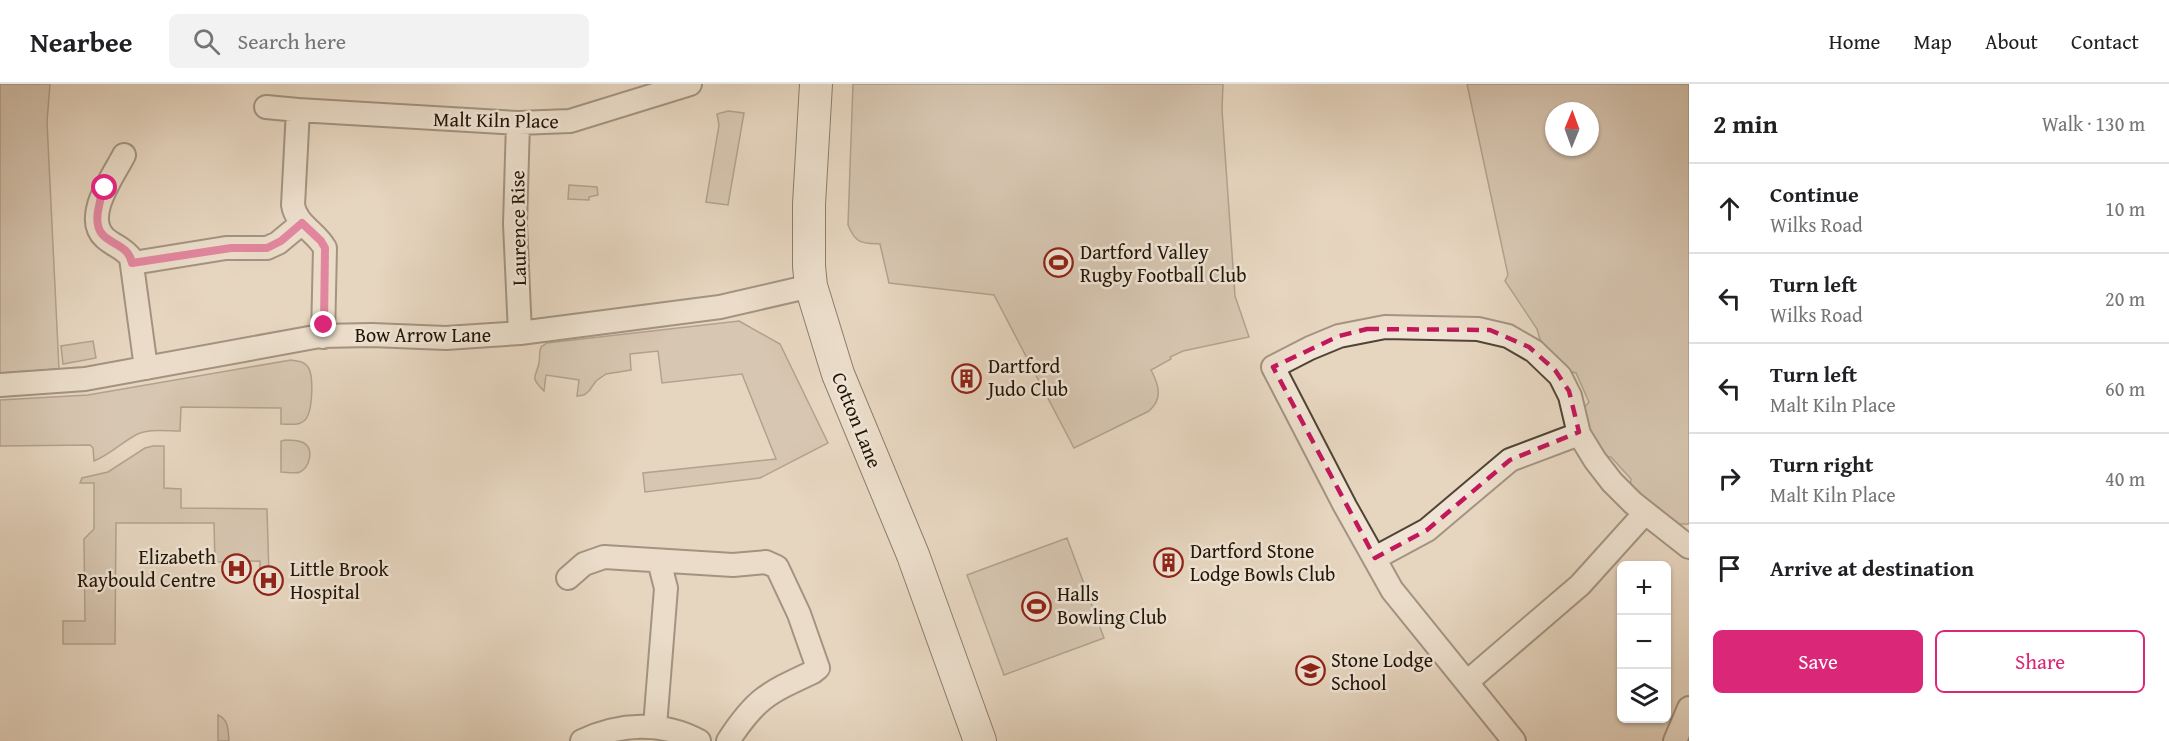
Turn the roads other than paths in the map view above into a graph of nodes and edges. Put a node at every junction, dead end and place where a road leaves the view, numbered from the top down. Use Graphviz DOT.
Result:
graph roads {
  1 [pos="690,84"];
  2 [pos="816,84"];
  3 [pos="266,107"];
  4 [pos="298,110"];
  5 [pos="518,123"];
  6 [pos="124,155"];
  7 [pos="302,223"];
  8 [pos="132,263"];
  9 [pos="811,286"];
  10 [pos="520,333"];
  11 [pos="323,337"];
  12 [pos="146,368"];
  13 [pos="0,385"];
  14 [pos="1579,434"];
  15 [pos="1645,513"];
  16 [pos="1689,547"];
  17 [pos="1375,558"];
  18 [pos="659,561"];
  19 [pos="568,578"];
  20 [pos="1467,682"];
  21 [pos="1689,708"];
  22 [pos="655,726"];
  23 [pos="582,741"];
  24 [pos="699,741"];
  25 [pos="728,741"];
  26 [pos="980,741"];
  27 [pos="1514,741"];
  28 [pos="1675,741"];
  1 -- 5 [label="street, Malt Kiln Place"];
  2 -- 9 [label="main road, Cotton Lane"];
  3 -- 4 [label="street, Malt Kiln Place"];
  4 -- 5 [label="street, Malt Kiln Place"];
  4 -- 7 [label="street"];
  5 -- 10 [label="street, Laurence Rise"];
  6 -- 8 [label="street"];
  7 -- 8 [label="street"];
  7 -- 11 [label="street"];
  8 -- 12 [label="street"];
  9 -- 10 [label="street, Bow Arrow Lane"];
  9 -- 26 [label="main road, Cotton Lane"];
  10 -- 11 [label="street, Bow Arrow Lane"];
  11 -- 12 [label="street, Bow Arrow Lane"];
  12 -- 13 [label="street, Bow Arrow Lane"];
  14 -- 15 [label="street"];
  14 -- 17 [label="street"];
  14 -- 17 [label="street"];
  15 -- 16 [label="street"];
  15 -- 20 [label="street"];
  17 -- 20 [label="street"];
  18 -- 19 [label="street"];
  18 -- 22 [label="street"];
  18 -- 25 [label="street"];
  20 -- 27 [label="street"];
  21 -- 28 [label="street"];
  22 -- 23 [label="street"];
  22 -- 24 [label="street"];
}
